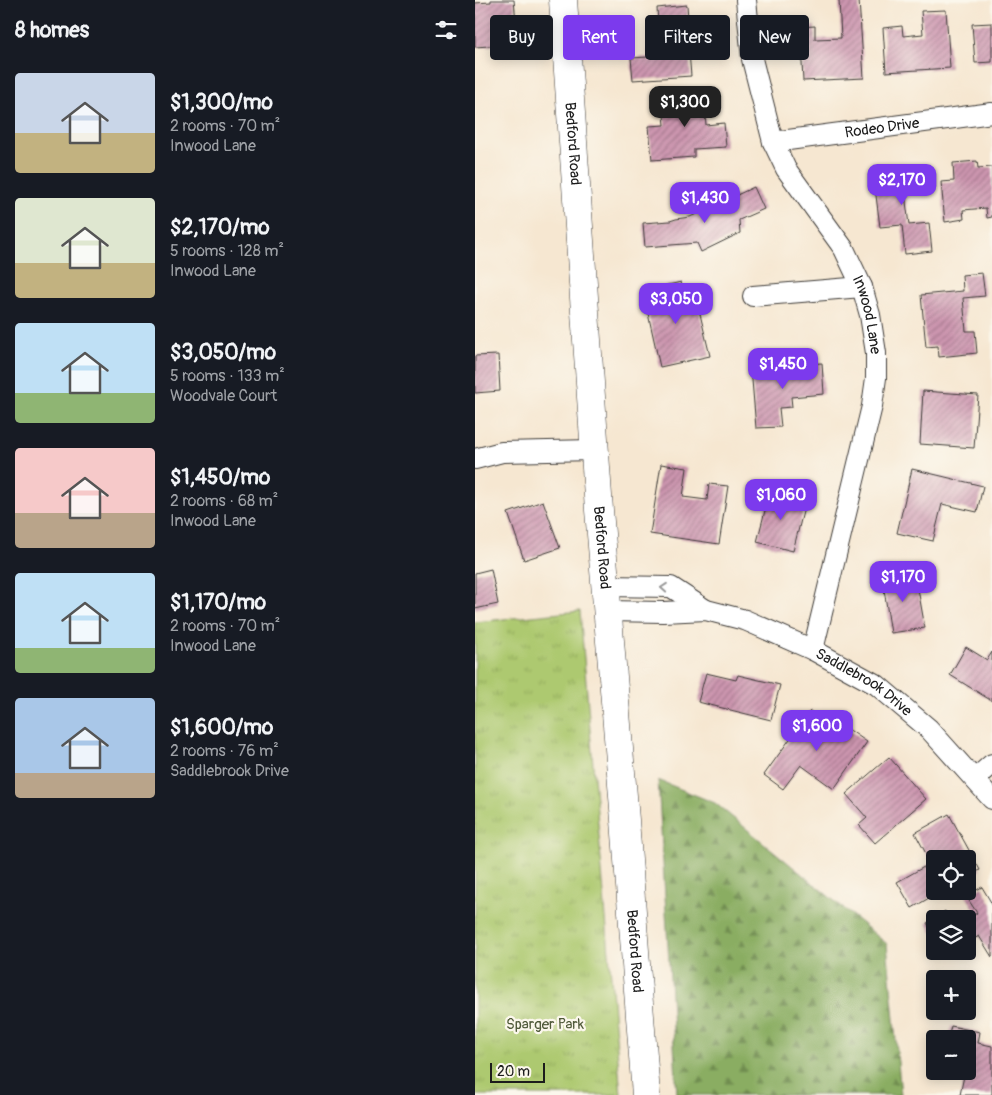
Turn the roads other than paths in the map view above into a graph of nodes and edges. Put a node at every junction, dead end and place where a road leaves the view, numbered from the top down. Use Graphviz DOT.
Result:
graph roads {
  1 [pos="563,0"];
  2 [pos="746,0"];
  3 [pos="992,113"];
  4 [pos="773,142"];
  5 [pos="862,288"];
  6 [pos="753,296"];
  7 [pos="594,450"];
  8 [pos="475,458"];
  9 [pos="606,599"];
  10 [pos="813,650"];
  11 [pos="992,764"];
  12 [pos="975,779"];
  13 [pos="992,799"];
  14 [pos="646,1095"];
  1 -- 7 [label="street, Bedford Road"];
  2 -- 4 [label="street, Inwood Lane"];
  3 -- 4 [label="street, Rodeo Drive"];
  4 -- 5 [label="street, Inwood Lane"];
  5 -- 6 [label="street"];
  5 -- 10 [label="street, Inwood Lane"];
  7 -- 8 [label="street"];
  7 -- 9 [label="street, Bedford Road"];
  9 -- 10 [label="street, Saddlebrook Drive"];
  9 -- 14 [label="street, Bedford Road"];
  10 -- 12 [label="street, Saddlebrook Drive"];
  11 -- 12 [label="street"];
  12 -- 13 [label="street, Saddlebrook Drive"];
}
